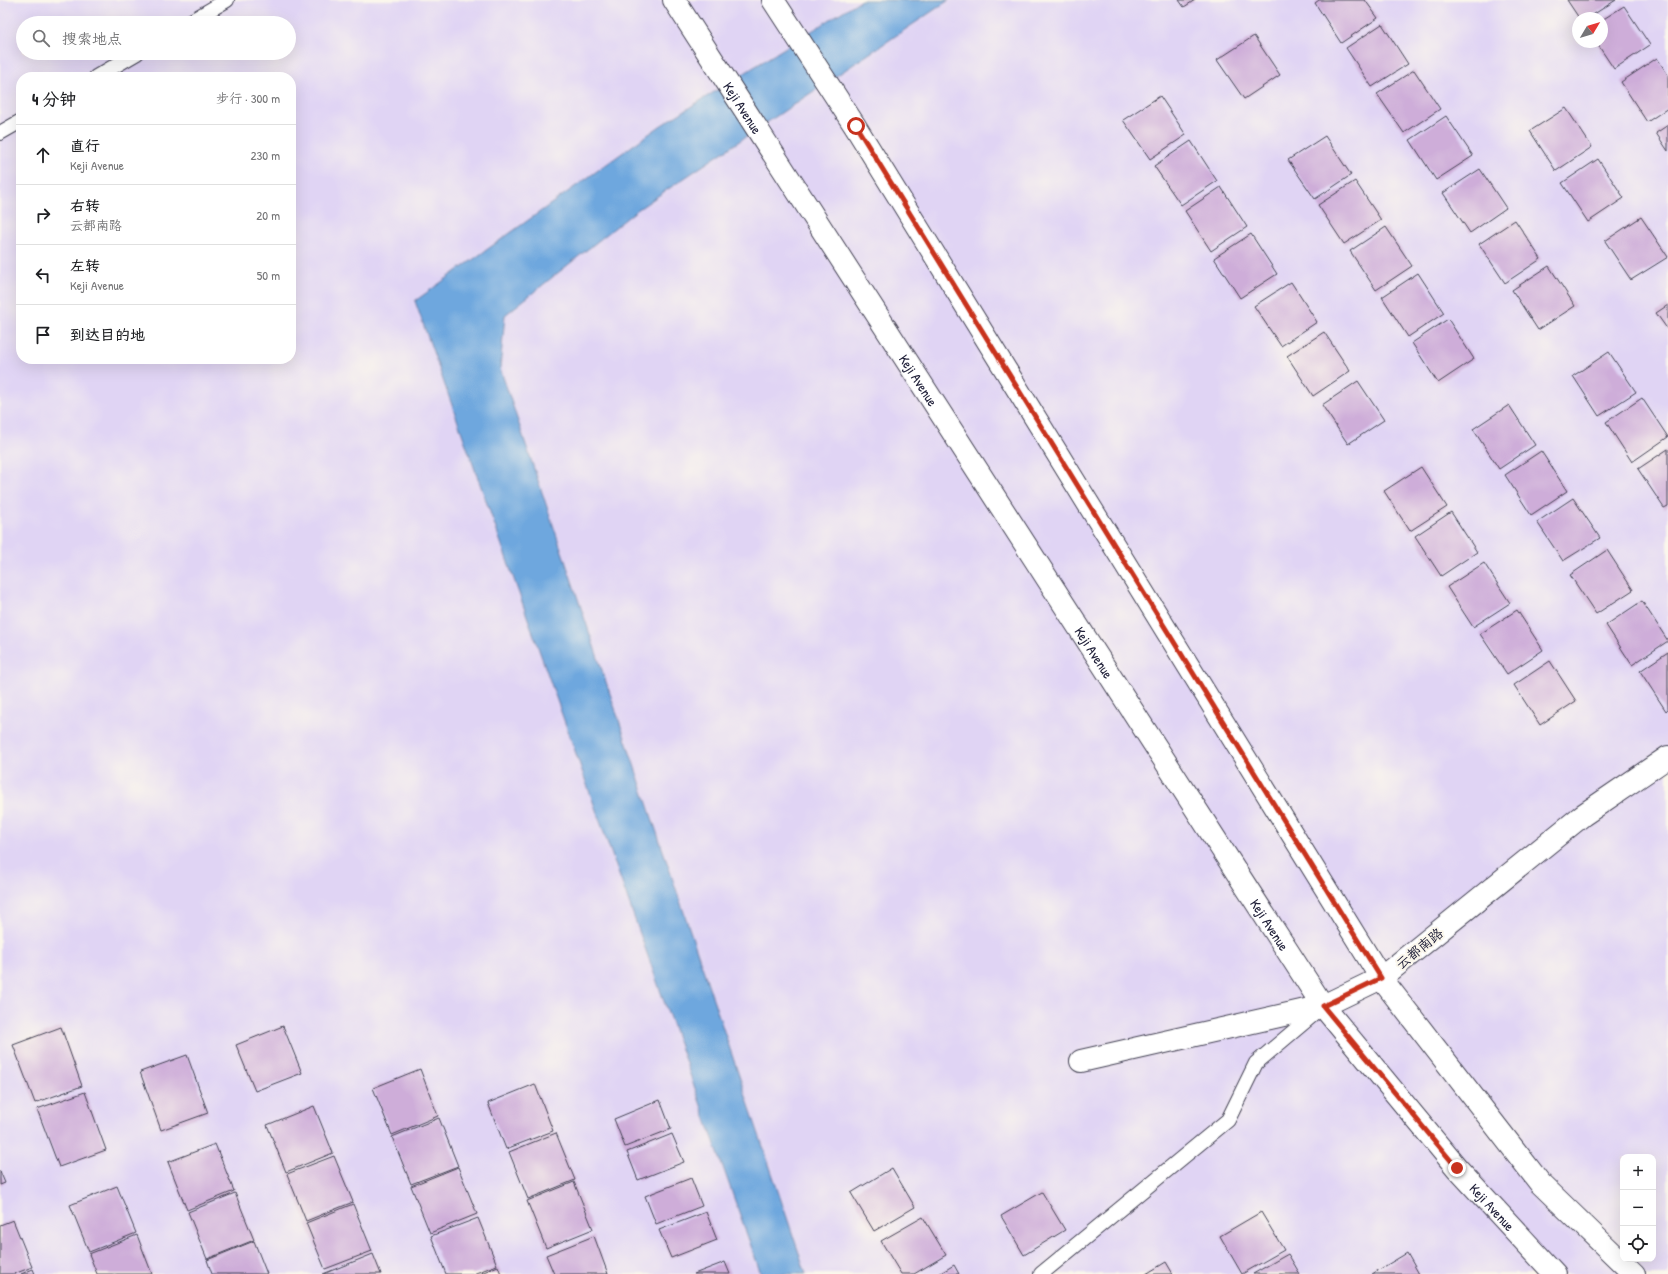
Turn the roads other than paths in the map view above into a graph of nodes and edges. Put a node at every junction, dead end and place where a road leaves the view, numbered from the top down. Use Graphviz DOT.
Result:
graph roads {
  1 [pos="227,0"];
  2 [pos="674,0"];
  3 [pos="773,0"];
  4 [pos="200,16"];
  5 [pos="125,60"];
  6 [pos="105,72"];
  7 [pos="16,124"];
  8 [pos="0,133"];
  9 [pos="1668,757"];
  10 [pos="1381,978"];
  11 [pos="1323,1006"];
  12 [pos="1081,1061"];
  13 [pos="1041,1274"];
  14 [pos="1555,1274"];
  15 [pos="1634,1274"];
  1 -- 4 [label="lane"];
  2 -- 11 [label="street, Keji Avenue"];
  3 -- 10 [label="street"];
  5 -- 6 [label="lane"];
  7 -- 8 [label="lane"];
  9 -- 10 [label="street, 云都南路"];
  10 -- 11 [label="street, 云都南路"];
  10 -- 15 [label="street"];
  11 -- 12 [label="street, 云都南路"];
  11 -- 13 [label="lane"];
  11 -- 14 [label="street, Keji Avenue"];
}
